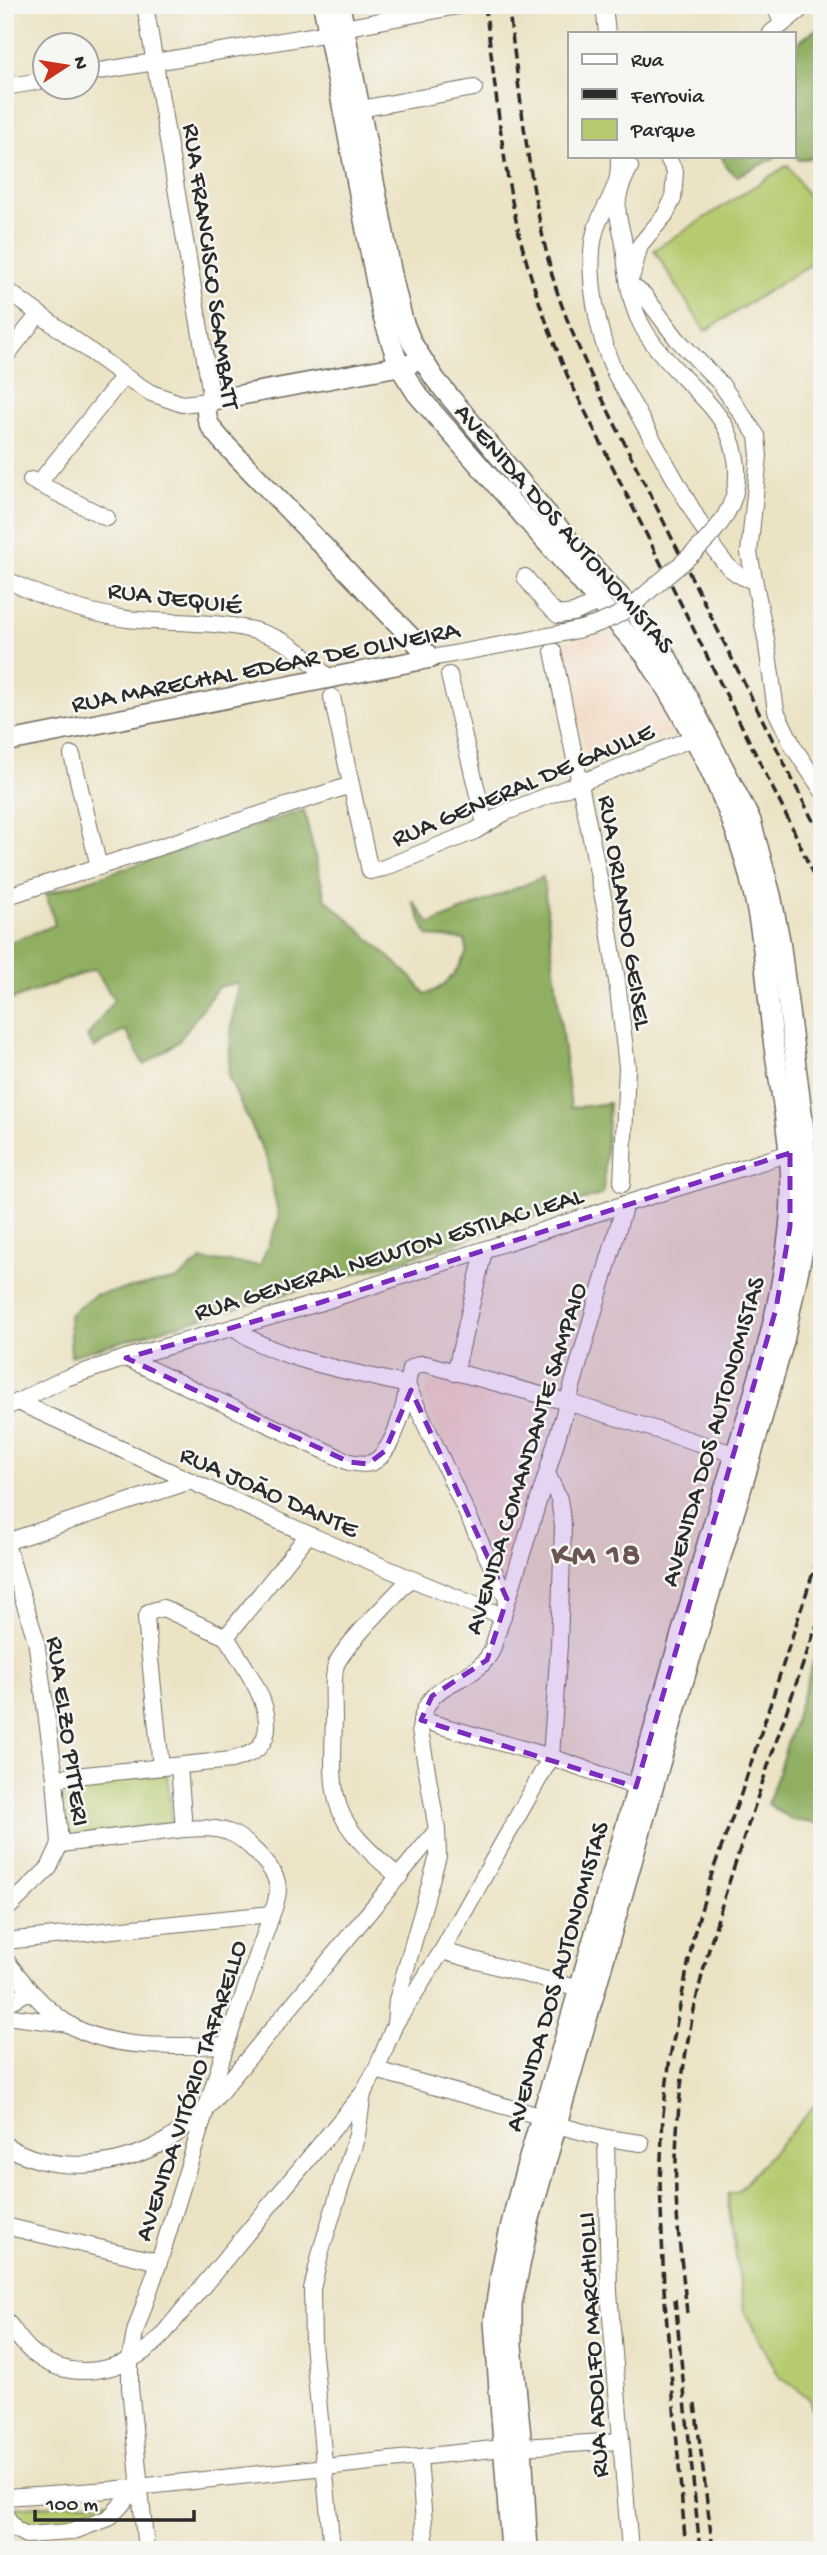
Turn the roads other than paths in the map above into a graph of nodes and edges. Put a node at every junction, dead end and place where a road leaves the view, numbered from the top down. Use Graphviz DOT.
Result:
graph roads {
  1 [pos="145,5"];
  2 [pos="323,5"];
  3 [pos="340,5"];
  4 [pos="463,5"];
  5 [pos="604,5"];
  6 [pos="774,5"];
  7 [pos="806,5"];
  8 [pos="777,29"];
  9 [pos="336,30"];
  10 [pos="607,32"];
  11 [pos="155,61"];
  12 [pos="102,70"];
  13 [pos="32,83"];
  14 [pos="5,88"];
  15 [pos="474,88"];
  16 [pos="360,109"];
  17 [pos="669,158"];
  18 [pos="630,160"];
  19 [pos="619,190"];
  20 [pos="638,231"];
  21 [pos="592,247"];
  22 [pos="5,289"];
  23 [pos="631,290"];
  24 [pos="39,314"];
  25 [pos="5,357"];
  26 [pos="424,362"];
  27 [pos="399,366"];
  28 [pos="124,376"];
  29 [pos="208,401"];
  30 [pos="107,518"];
  31 [pos="525,577"];
  32 [pos="5,579"];
  33 [pos="754,580"];
  34 [pos="600,601"];
  35 [pos="553,651"];
  36 [pos="430,658"];
  37 [pos="449,675"];
  38 [pos="331,688"];
  39 [pos="693,738"];
  40 [pos="5,742"];
  41 [pos="72,755"];
  42 [pos="580,782"];
  43 [pos="351,785"];
  44 [pos="822,790"];
  45 [pos="485,824"];
  46 [pos="99,867"];
  47 [pos="5,897"];
  48 [pos="789,1153"];
  49 [pos="622,1184"];
  50 [pos="625,1204"];
  51 [pos="484,1251"];
  52 [pos="234,1327"];
  53 [pos="126,1358"];
  54 [pos="455,1373"];
  55 [pos="407,1385"];
  56 [pos="567,1402"];
  57 [pos="12,1405"];
  58 [pos="734,1454"];
  59 [pos="547,1473"];
  60 [pos="744,1478"];
  61 [pos="191,1481"];
  62 [pos="308,1535"];
  63 [pos="5,1541"];
  64 [pos="410,1579"];
  65 [pos="507,1599"];
  66 [pos="503,1616"];
  67 [pos="226,1637"];
  68 [pos="421,1720"];
  69 [pos="551,1757"];
  70 [pos="179,1766"];
  71 [pos="161,1767"];
  72 [pos="55,1778"];
  73 [pos="645,1786"];
  74 [pos="184,1829"];
  75 [pos="437,1830"];
  76 [pos="60,1844"];
  77 [pos="399,1877"];
  78 [pos="5,1911"];
  79 [pos="271,1914"];
  80 [pos="5,1941"];
  81 [pos="442,1951"];
  82 [pos="5,1959"];
  83 [pos="579,1989"];
  84 [pos="30,1991"];
  85 [pos="5,2004"];
  86 [pos="5,2016"];
  87 [pos="69,2024"];
  88 [pos="395,2024"];
  89 [pos="226,2045"];
  90 [pos="376,2070"];
  91 [pos="363,2093"];
  92 [pos="207,2109"];
  93 [pos="550,2121"];
  94 [pos="606,2138"];
  95 [pos="640,2143"];
  96 [pos="6,2151"];
  97 [pos="5,2226"];
  98 [pos="159,2262"];
  99 [pos="5,2319"];
  100 [pos="130,2361"];
  101 [pos="620,2441"];
  102 [pos="516,2453"];
  103 [pos="419,2457"];
  104 [pos="324,2467"];
  105 [pos="138,2487"];
  106 [pos="5,2497"];
  107 [pos="5,2515"];
  108 [pos="146,2550"];
  109 [pos="332,2550"];
  110 [pos="426,2550"];
  111 [pos="511,2550"];
  112 [pos="528,2550"];
  113 [pos="630,2550"];
  1 -- 11 [label="street, RUA FRANCISCO SGAMBATT"];
  2 -- 9 [label="main road, AVENIDA DOS AUTONOMISTAS"];
  3 -- 9 [label="main road, AVENIDA DOS AUTONOMISTAS"];
  4 -- 9 [label="street"];
  5 -- 10 [label="street"];
  6 -- 8 [label="street"];
  7 -- 8 [label="street"];
  9 -- 11 [label="street"];
  9 -- 16 [label="main road, AVENIDA DOS AUTONOMISTAS"];
  9 -- 27 [label="main road, AVENIDA DOS AUTONOMISTAS"];
  11 -- 12 [label="street"];
  11 -- 29 [label="street, RUA FRANCISCO SGAMBATT"];
  13 -- 14 [label="street"];
  15 -- 16 [label="street"];
  16 -- 26 [label="main road, AVENIDA DOS AUTONOMISTAS"];
  17 -- 20 [label="street"];
  18 -- 19 [label="street, RUA MARECHAL EDGAR DE OLIVEIRA"];
  19 -- 20 [label="street, RUA MARECHAL EDGAR DE OLIVEIRA"];
  19 -- 21 [label="street"];
  20 -- 21 [label="street"];
  20 -- 23 [label="street"];
  20 -- 23 [label="street, RUA MARECHAL EDGAR DE OLIVEIRA"];
  21 -- 33 [label="street"];
  22 -- 24 [label="street"];
  23 -- 33 [label="street"];
  23 -- 36 [label="street, RUA MARECHAL EDGAR DE OLIVEIRA, bridge"];
  24 -- 25 [label="street"];
  24 -- 28 [label="street"];
  26 -- 27 [label="main road"];
  26 -- 60 [label="main road, AVENIDA DOS AUTONOMISTAS"];
  27 -- 29 [label="main road"];
  27 -- 34 [label="main road, AVENIDA DOS AUTONOMISTAS"];
  28 -- 29 [label="street"];
  28 -- 30 [label="street"];
  29 -- 36 [label="main road, RUA FRANCISCO SGAMBATT"];
  31 -- 34 [label="street"];
  32 -- 38 [label="street, RUA JEQUIÉ"];
  33 -- 44 [label="street"];
  34 -- 39 [label="main road, AVENIDA DOS AUTONOMISTAS"];
  35 -- 42 [label="street, RUA ORLANDO GEISEL"];
  36 -- 38 [label="main road, RUA MARECHAL EDGAR DE OLIVEIRA"];
  37 -- 45 [label="street"];
  38 -- 40 [label="main road, RUA MARECHAL EDGAR DE OLIVEIRA"];
  38 -- 43 [label="street"];
  39 -- 42 [label="street, RUA GENERAL DE GAULLE"];
  39 -- 48 [label="main road, AVENIDA DOS AUTONOMISTAS"];
  41 -- 46 [label="street"];
  42 -- 45 [label="street, RUA GENERAL DE GAULLE"];
  42 -- 49 [label="street, RUA ORLANDO GEISEL"];
  43 -- 45 [label="street, RUA GENERAL DE GAULLE"];
  43 -- 46 [label="street"];
  46 -- 47 [label="street"];
  48 -- 50 [label="street, RUA GENERAL NEWTON ESTILAC LEAL"];
  48 -- 58 [label="main road, AVENIDA DOS AUTONOMISTAS"];
  50 -- 51 [label="street, RUA GENERAL NEWTON ESTILAC LEAL"];
  50 -- 56 [label="street, AVENIDA COMANDANTE SAMPAIO"];
  51 -- 52 [label="street, RUA GENERAL NEWTON ESTILAC LEAL"];
  51 -- 54 [label="street"];
  52 -- 53 [label="street, RUA GENERAL NEWTON ESTILAC LEAL"];
  52 -- 55 [label="street"];
  53 -- 55 [label="street"];
  53 -- 57 [label="street, RUA GENERAL NEWTON ESTILAC LEAL"];
  54 -- 55 [label="street"];
  54 -- 56 [label="street"];
  55 -- 65 [label="street"];
  56 -- 58 [label="street"];
  56 -- 59 [label="street, AVENIDA COMANDANTE SAMPAIO"];
  57 -- 61 [label="street, RUA JOÃO DANTE"];
  58 -- 60 [label="main road"];
  58 -- 73 [label="main road, AVENIDA DOS AUTONOMISTAS"];
  59 -- 65 [label="street, AVENIDA COMANDANTE SAMPAIO"];
  59 -- 69 [label="street"];
  60 -- 73 [label="main road, AVENIDA DOS AUTONOMISTAS"];
  61 -- 62 [label="street, RUA JOÃO DANTE"];
  61 -- 63 [label="street"];
  62 -- 64 [label="street, RUA JOÃO DANTE"];
  62 -- 67 [label="street"];
  63 -- 72 [label="street, RUA ELZO PITTERI"];
  64 -- 66 [label="street, RUA JOÃO DANTE"];
  64 -- 77 [label="street"];
  65 -- 66 [label="street, AVENIDA COMANDANTE SAMPAIO"];
  66 -- 68 [label="street, AVENIDA COMANDANTE SAMPAIO"];
  67 -- 70 [label="street"];
  67 -- 71 [label="street"];
  68 -- 69 [label="street"];
  68 -- 75 [label="street"];
  69 -- 73 [label="street"];
  69 -- 81 [label="street"];
  70 -- 71 [label="street"];
  70 -- 74 [label="street"];
  71 -- 72 [label="street"];
  72 -- 76 [label="street, RUA ELZO PITTERI"];
  73 -- 83 [label="main road, AVENIDA DOS AUTONOMISTAS"];
  73 -- 93 [label="main road, AVENIDA DOS AUTONOMISTAS"];
  74 -- 76 [label="street, AVENIDA VITÓRIO TAFARELLO"];
  74 -- 79 [label="street, AVENIDA VITÓRIO TAFARELLO"];
  75 -- 77 [label="street"];
  75 -- 88 [label="street"];
  76 -- 78 [label="street, RUA ELZO PITTERI"];
  77 -- 92 [label="street"];
  79 -- 80 [label="street"];
  79 -- 89 [label="street, AVENIDA VITÓRIO TAFARELLO"];
  81 -- 83 [label="street"];
  81 -- 88 [label="street"];
  82 -- 84 [label="street"];
  83 -- 93 [label="main road, AVENIDA DOS AUTONOMISTAS"];
  84 -- 85 [label="street"];
  84 -- 87 [label="street"];
  86 -- 87 [label="street"];
  87 -- 89 [label="street"];
  88 -- 90 [label="street"];
  89 -- 92 [label="street, AVENIDA VITÓRIO TAFARELLO"];
  90 -- 91 [label="street"];
  90 -- 93 [label="street"];
  91 -- 100 [label="street"];
  91 -- 104 [label="street"];
  92 -- 96 [label="street"];
  92 -- 98 [label="street, AVENIDA VITÓRIO TAFARELLO"];
  93 -- 94 [label="street"];
  93 -- 102 [label="main road, AVENIDA DOS AUTONOMISTAS"];
  94 -- 95 [label="street"];
  94 -- 101 [label="street, RUA ADOLFO MARCHIOLLI"];
  97 -- 98 [label="street"];
  98 -- 100 [label="street, AVENIDA VITÓRIO TAFARELLO"];
  99 -- 100 [label="street"];
  100 -- 105 [label="street, AVENIDA VITÓRIO TAFARELLO"];
  101 -- 102 [label="street"];
  101 -- 113 [label="street, RUA ADOLFO MARCHIOLLI"];
  102 -- 103 [label="street"];
  102 -- 111 [label="main road, AVENIDA DOS AUTONOMISTAS"];
  102 -- 112 [label="main road, AVENIDA DOS AUTONOMISTAS"];
  103 -- 104 [label="street"];
  103 -- 110 [label="street"];
  104 -- 105 [label="street"];
  104 -- 109 [label="street"];
  105 -- 106 [label="street"];
  105 -- 107 [label="street"];
  105 -- 108 [label="street, AVENIDA VITÓRIO TAFARELLO"];
}
